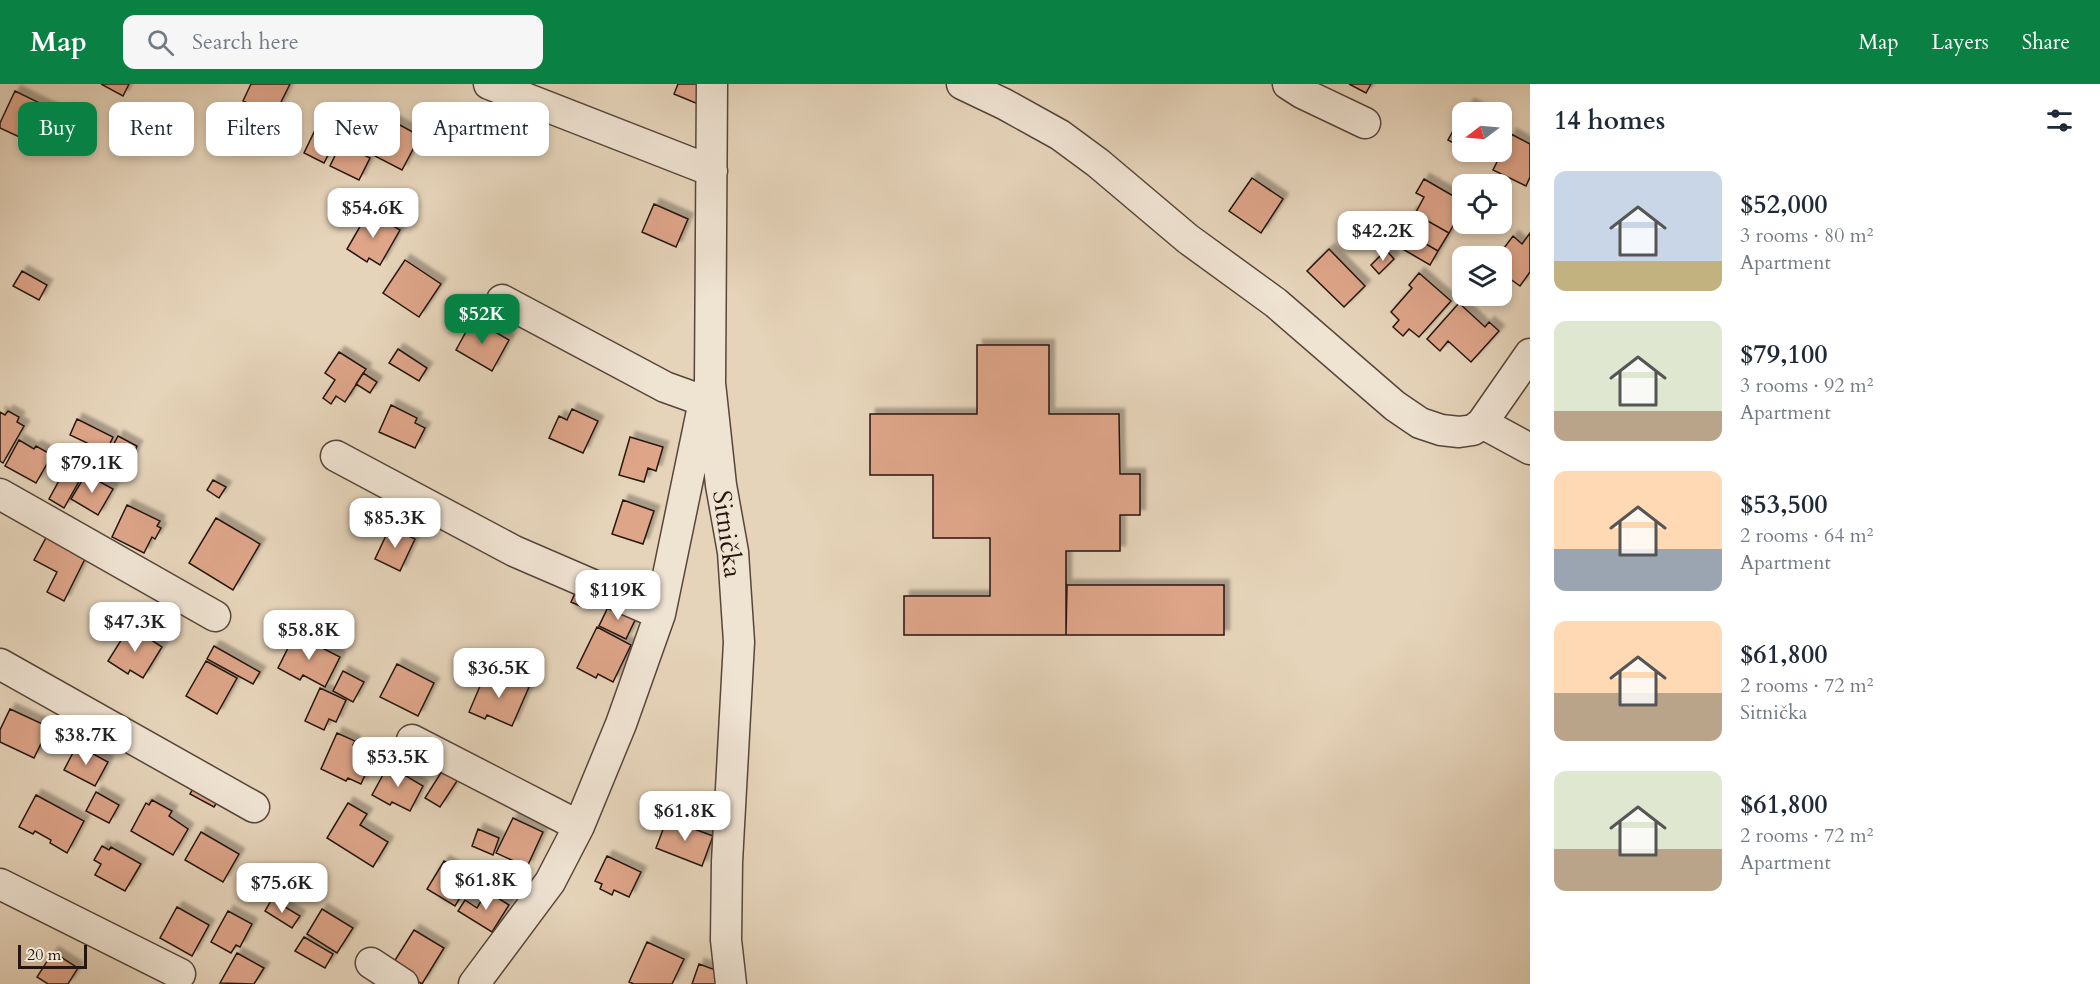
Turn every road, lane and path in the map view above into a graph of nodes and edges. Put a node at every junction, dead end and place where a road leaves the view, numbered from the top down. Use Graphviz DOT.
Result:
graph roads {
  1 [pos="489,84"];
  2 [pos="712,84"];
  3 [pos="962,84"];
  4 [pos="1288,84"];
  5 [pos="1365,123"];
  6 [pos="712,171"];
  7 [pos="501,300"];
  8 [pos="1530,354"];
  9 [pos="707,392"];
  10 [pos="1482,423"];
  11 [pos="1530,448"];
  12 [pos="336,456"];
  13 [pos="0,494"];
  14 [pos="660,614"];
  15 [pos="215,616"];
  16 [pos="0,664"];
  17 [pos="412,740"];
  18 [pos="254,807"];
  19 [pos="579,826"];
  20 [pos="0,884"];
  21 [pos="371,963"];
  22 [pos="180,974"];
  23 [pos="403,984"];
  24 [pos="474,984"];
  25 [pos="731,984"];
  1 -- 6 [label="street"];
  2 -- 6 [label="street, Sitnička"];
  3 -- 10 [label="street"];
  4 -- 5 [label="street"];
  6 -- 9 [label="street, Sitnička"];
  7 -- 9 [label="street"];
  8 -- 10 [label="street"];
  9 -- 14 [label="street"];
  9 -- 25 [label="street, Sitnička"];
  10 -- 11 [label="street"];
  12 -- 14 [label="street"];
  13 -- 15 [label="street"];
  14 -- 19 [label="street"];
  16 -- 18 [label="street"];
  17 -- 19 [label="street"];
  19 -- 24 [label="street"];
  20 -- 22 [label="street"];
  21 -- 23 [label="street"];
}
